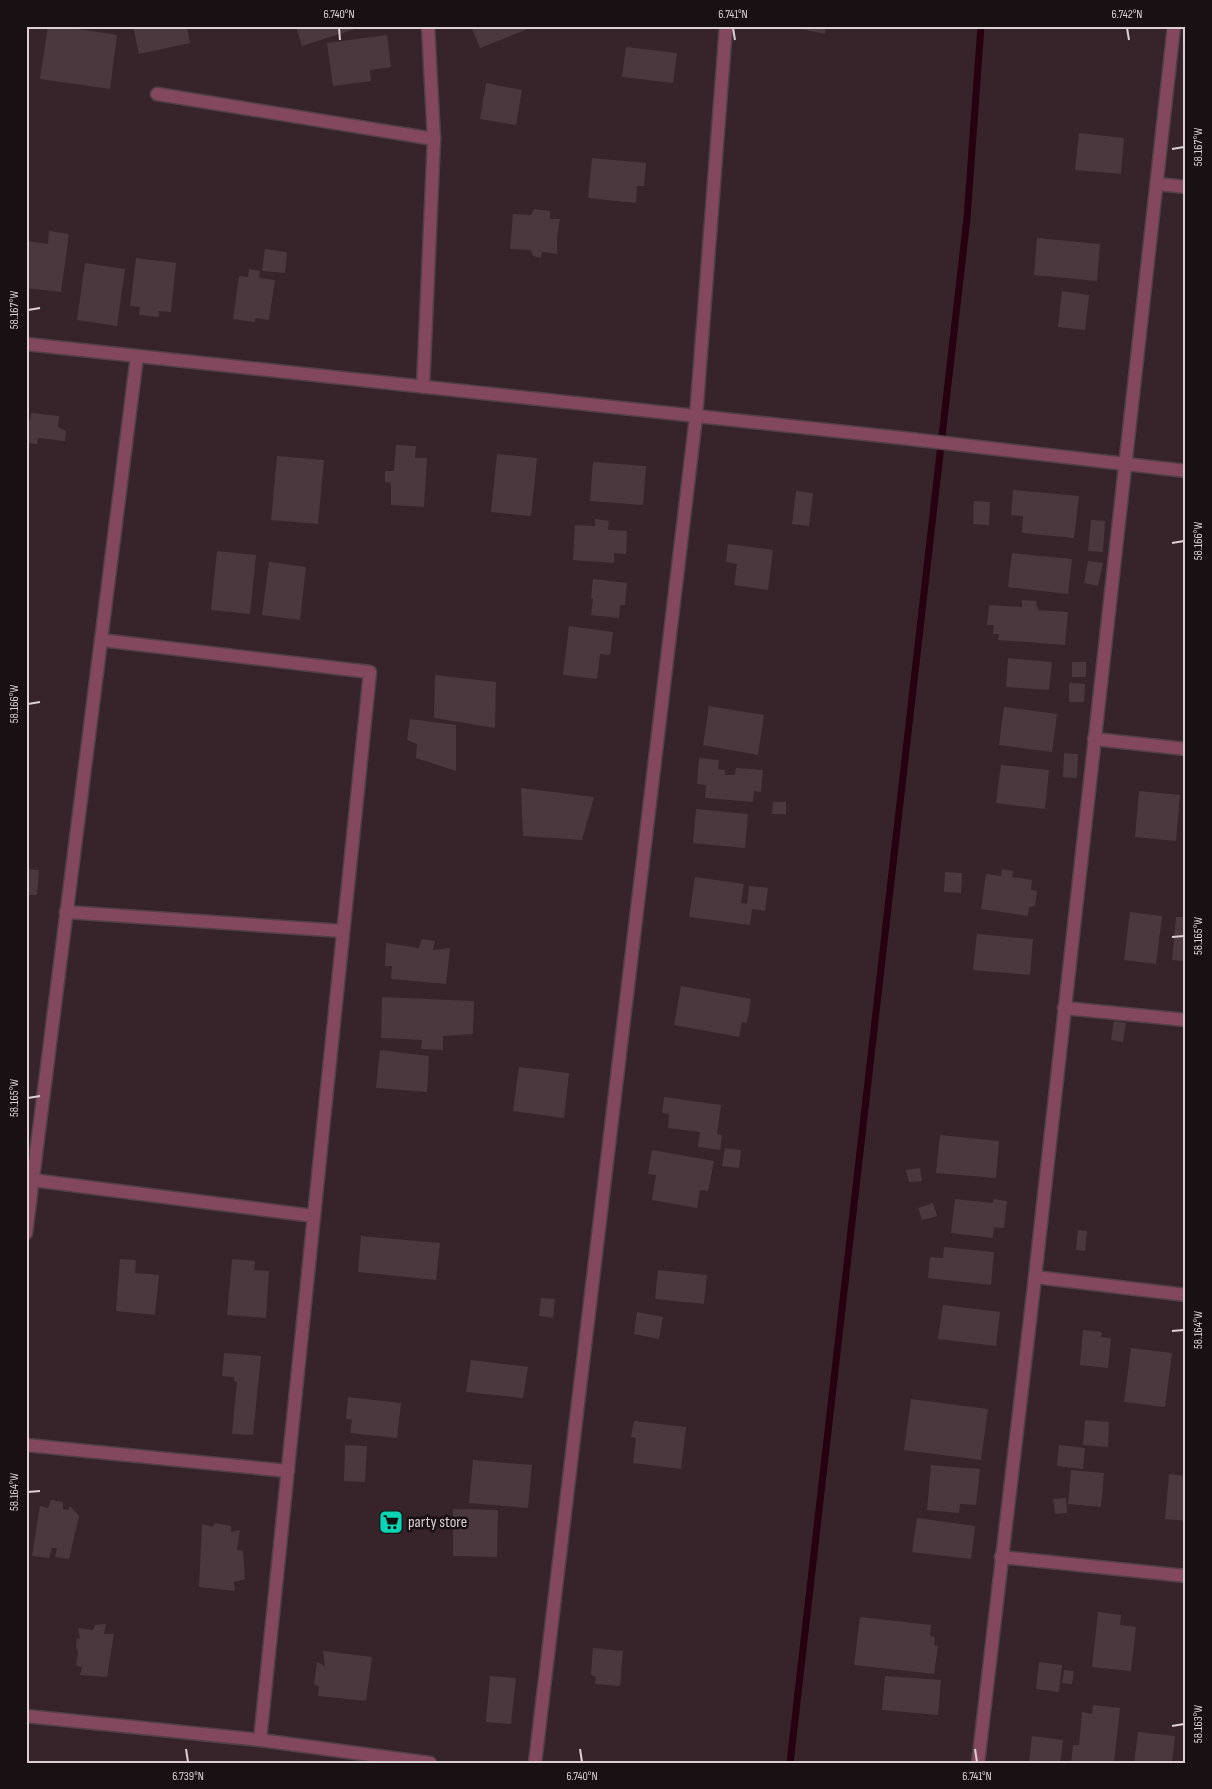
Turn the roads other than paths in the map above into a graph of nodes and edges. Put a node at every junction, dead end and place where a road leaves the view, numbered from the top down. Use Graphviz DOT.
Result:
graph roads {
  1 [pos="428,26"];
  2 [pos="726,26"];
  3 [pos="1174,26"];
  4 [pos="157,94"];
  5 [pos="434,139"];
  6 [pos="1157,184"];
  7 [pos="1186,187"];
  8 [pos="26,344"];
  9 [pos="138,356"];
  10 [pos="423,387"];
  11 [pos="696,417"];
  12 [pos="1125,464"];
  13 [pos="1186,471"];
  14 [pos="101,640"];
  15 [pos="1094,739"];
  16 [pos="1186,749"];
  17 [pos="66,912"];
  18 [pos="343,931"];
  19 [pos="1064,1008"];
  20 [pos="1186,1020"];
  21 [pos="32,1180"];
  22 [pos="314,1216"];
  23 [pos="26,1233"];
  24 [pos="1035,1277"];
  25 [pos="1186,1295"];
  26 [pos="26,1446"];
  27 [pos="288,1471"];
  28 [pos="1001,1556"];
  29 [pos="1186,1576"];
  30 [pos="26,1716"];
  31 [pos="260,1740"];
  32 [pos="430,1763"];
  33 [pos="535,1763"];
  34 [pos="978,1763"];
  1 -- 5 [label="street"];
  2 -- 11 [label="street"];
  3 -- 6 [label="street"];
  4 -- 5 [label="street"];
  5 -- 10 [label="street"];
  6 -- 7 [label="street"];
  6 -- 12 [label="street"];
  8 -- 9 [label="street"];
  9 -- 10 [label="street"];
  9 -- 14 [label="street"];
  10 -- 11 [label="street"];
  11 -- 12 [label="street"];
  11 -- 33 [label="street"];
  12 -- 13 [label="street"];
  12 -- 15 [label="street"];
  14 -- 17 [label="street"];
  14 -- 18 [label="street"];
  15 -- 16 [label="street"];
  15 -- 19 [label="street"];
  17 -- 18 [label="street"];
  17 -- 21 [label="street"];
  18 -- 22 [label="street"];
  19 -- 20 [label="street"];
  19 -- 24 [label="street"];
  21 -- 22 [label="street"];
  21 -- 23 [label="street"];
  22 -- 27 [label="street"];
  24 -- 25 [label="street"];
  24 -- 28 [label="street"];
  26 -- 27 [label="street"];
  27 -- 31 [label="street"];
  28 -- 29 [label="street"];
  28 -- 34 [label="street"];
  30 -- 31 [label="street"];
  31 -- 32 [label="street"];
}
